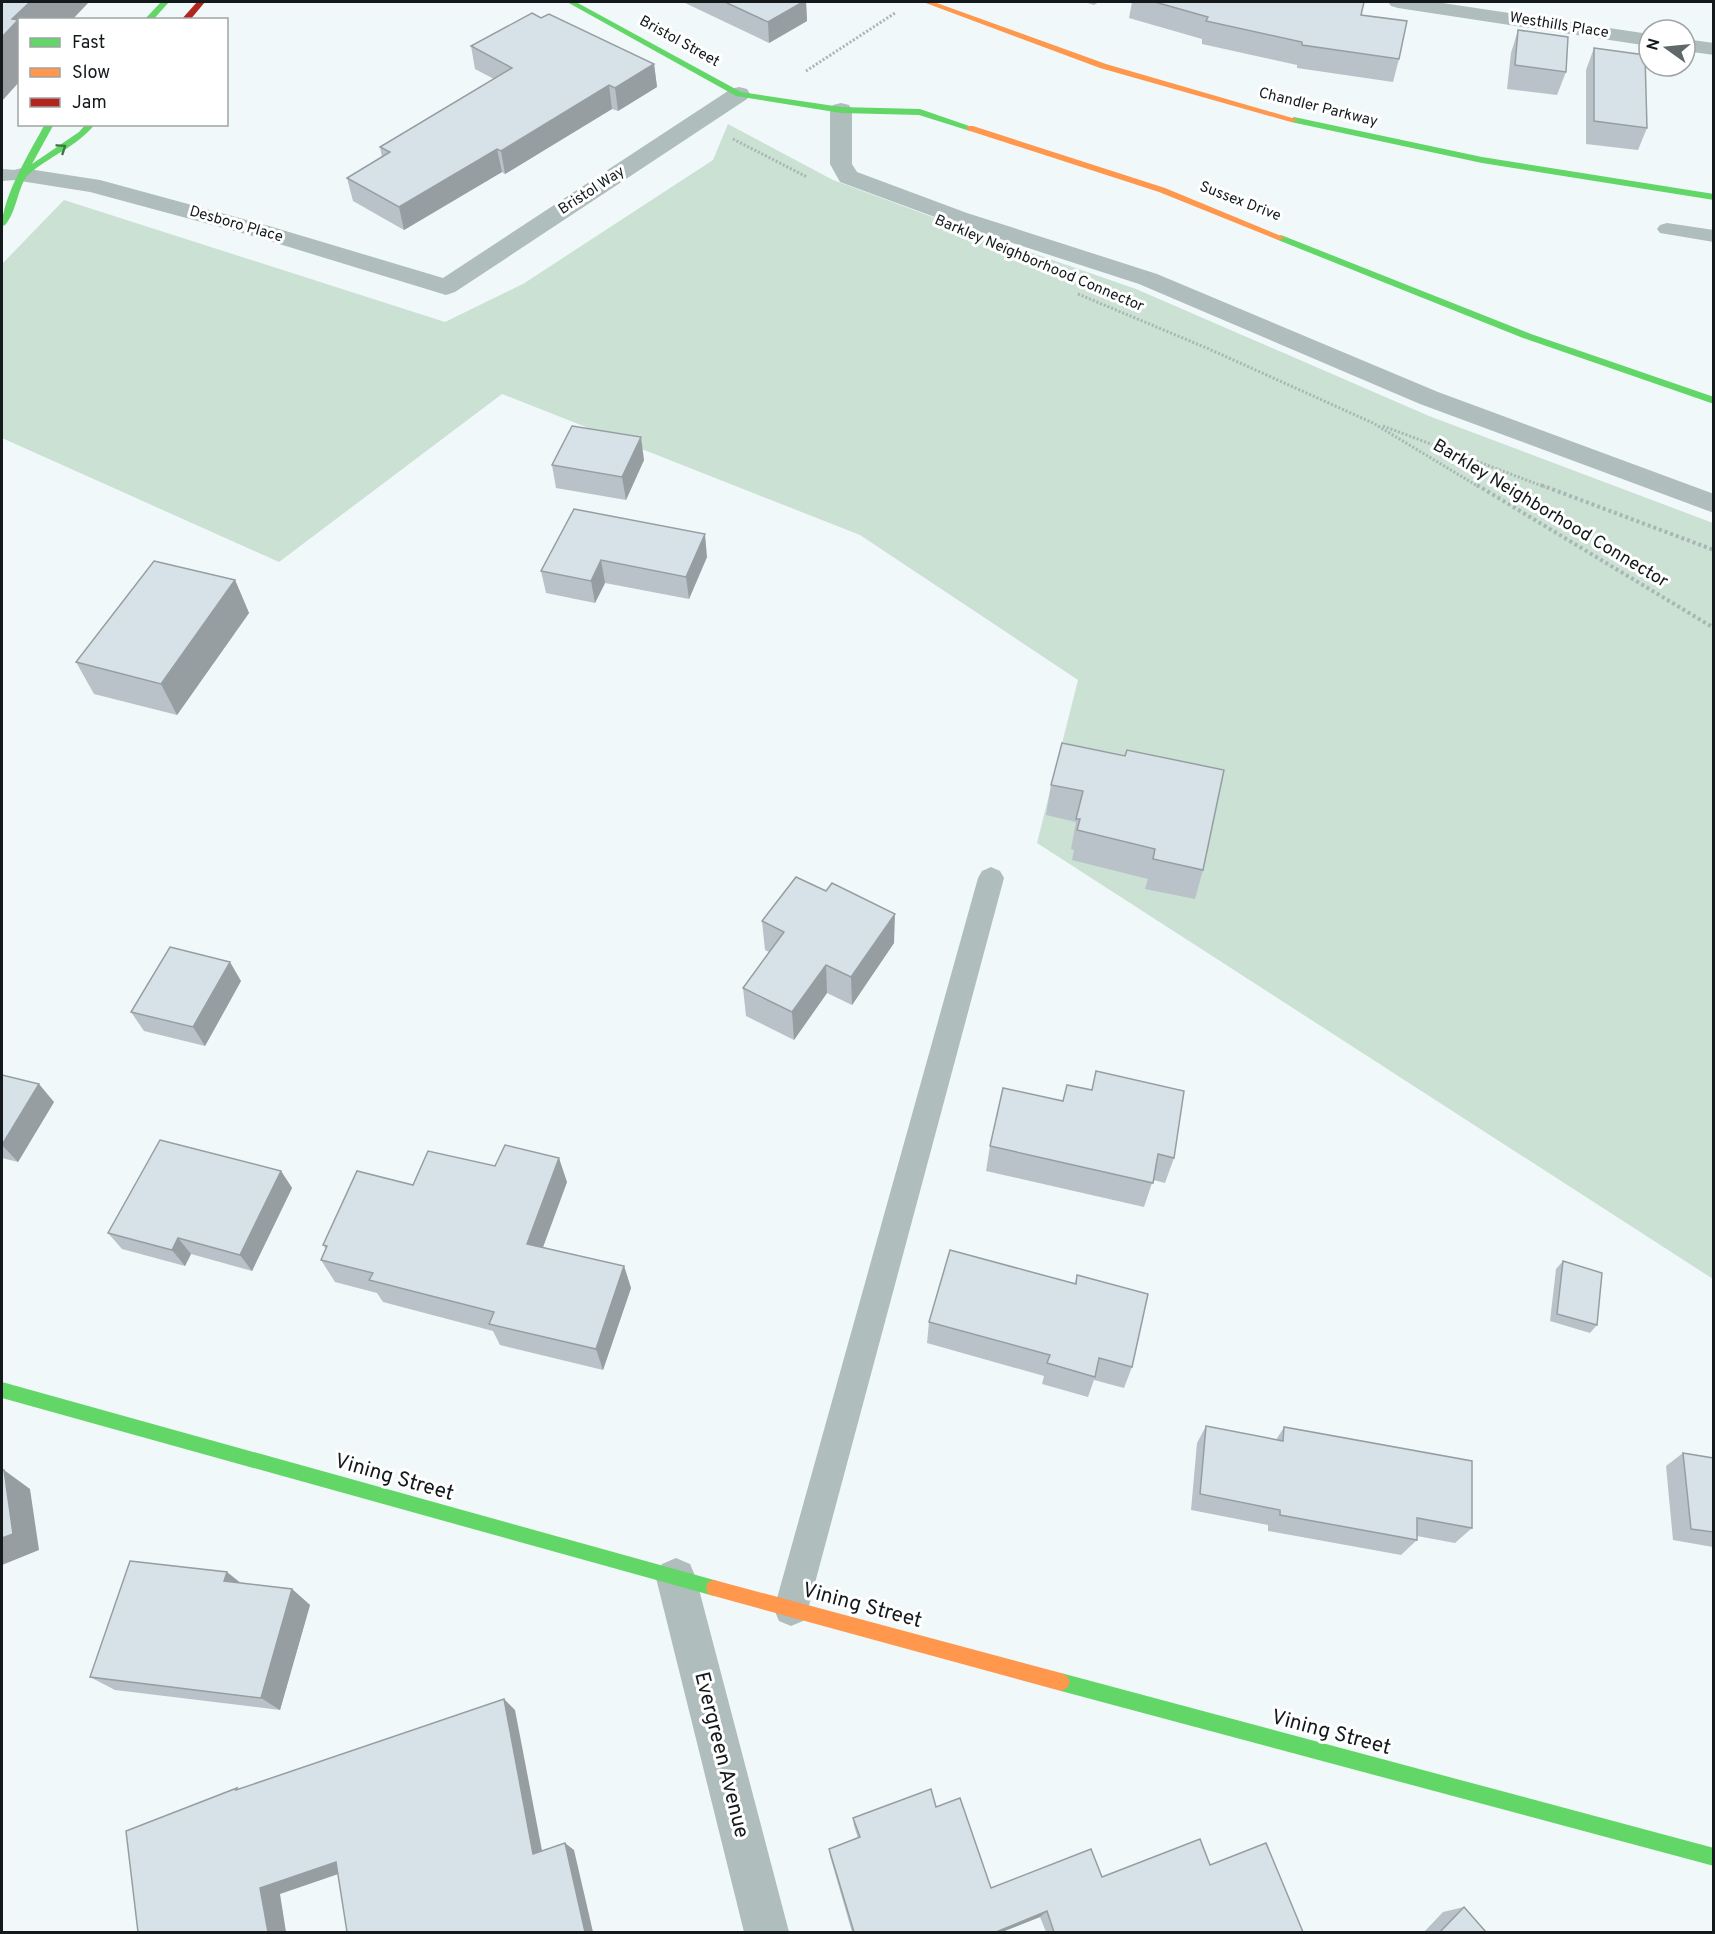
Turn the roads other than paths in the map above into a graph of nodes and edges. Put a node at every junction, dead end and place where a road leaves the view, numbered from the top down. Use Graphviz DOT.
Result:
graph roads {
  1 [pos="165,2"];
  2 [pos="201,2"];
  3 [pos="571,2"];
  4 [pos="927,2"];
  5 [pos="1398,2"];
  6 [pos="150,18"];
  7 [pos="187,18"];
  8 [pos="1637,38"];
  9 [pos="1697,47"];
  10 [pos="1713,49"];
  11 [pos="739,94"];
  12 [pos="841,110"];
  13 [pos="49,126"];
  14 [pos="89,126"];
  15 [pos="12,175"];
  16 [pos="2,189"];
  17 [pos="1713,197"];
  18 [pos="2,223"];
  19 [pos="1667,229"];
  20 [pos="1713,236"];
  21 [pos="446,287"];
  22 [pos="1713,401"];
  23 [pos="1713,504"];
  24 [pos="991,878"];
  25 [pos="2,1390"];
  26 [pos="676,1578"];
  27 [pos="791,1609"];
  28 [pos="1713,1857"];
  29 [pos="767,1932"];
  1 -- 6 [label="street"];
  2 -- 7 [label="street"];
  3 -- 11 [label="street, Bristol Street"];
  4 -- 17 [label="street, Chandler Parkway"];
  5 -- 8 [label="street, Westhills Place"];
  9 -- 10 [label="street"];
  11 -- 12 [label="street, Sussex Drive"];
  11 -- 21 [label="street, Bristol Way"];
  12 -- 22 [label="street, Sussex Drive"];
  12 -- 23 [label="street"];
  13 -- 15 [label="street"];
  15 -- 14 [label="street, one-way"];
  15 -- 16 [label="street"];
  15 -- 18 [label="street"];
  15 -- 21 [label="street, Desboro Place"];
  19 -- 20 [label="lane"];
  24 -- 27 [label="lane"];
  25 -- 26 [label="street, Vining Street"];
  26 -- 27 [label="street, Vining Street"];
  26 -- 29 [label="street, Evergreen Avenue"];
  27 -- 28 [label="street, Vining Street"];
}
